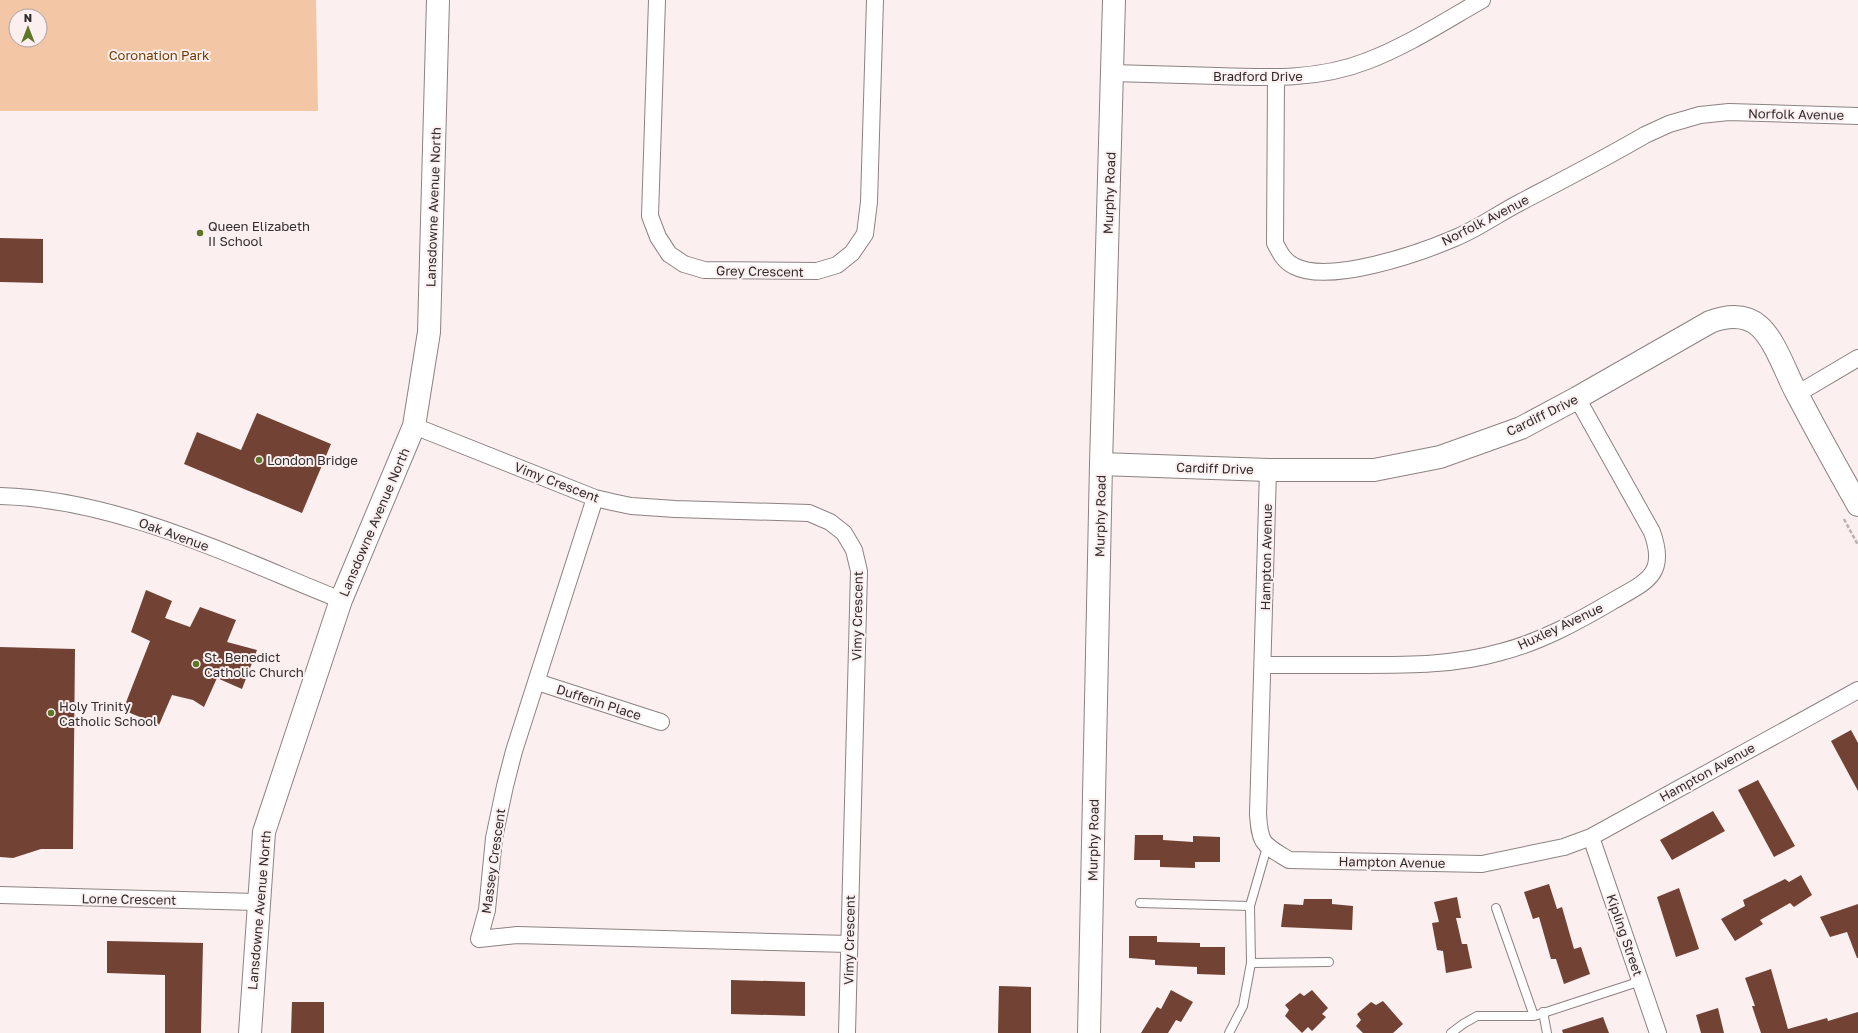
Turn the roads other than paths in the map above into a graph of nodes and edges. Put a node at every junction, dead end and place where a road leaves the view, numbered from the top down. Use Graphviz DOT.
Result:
graph roads {
  1 [pos="438,0"];
  2 [pos="657,0"];
  3 [pos="875,0"];
  4 [pos="1114,0"];
  5 [pos="1482,0"];
  6 [pos="1112,73"];
  7 [pos="1276,78"];
  8 [pos="1858,116"];
  9 [pos="1858,358"];
  10 [pos="1797,394"];
  11 [pos="1577,398"];
  12 [pos="414,426"];
  13 [pos="1101,464"];
  14 [pos="1268,470"];
  15 [pos="0,496"];
  16 [pos="595,498"];
  17 [pos="1858,505"];
  18 [pos="341,600"];
  19 [pos="1263,665"];
  20 [pos="537,682"];
  21 [pos="1858,690"];
  22 [pos="661,722"];
  23 [pos="1591,837"];
  24 [pos="1267,847"];
  25 [pos="0,895"];
  26 [pos="258,902"];
  27 [pos="1140,903"];
  28 [pos="1250,906"];
  29 [pos="1496,908"];
  30 [pos="849,944"];
  31 [pos="1329,962"];
  32 [pos="1251,963"];
  33 [pos="1641,981"];
  34 [pos="1543,1012"];
  35 [pos="1534,1016"];
  36 [pos="250,1033"];
  37 [pos="847,1033"];
  38 [pos="1089,1033"];
  39 [pos="1229,1033"];
  40 [pos="1451,1033"];
  41 [pos="1547,1033"];
  42 [pos="1658,1033"];
  1 -- 12 [label="street, Lansdowne Avenue North"];
  2 -- 3 [label="street, Grey Crescent"];
  4 -- 6 [label="street, Murphy Road"];
  5 -- 7 [label="street, Bradford Drive"];
  6 -- 7 [label="street, Bradford Drive"];
  6 -- 13 [label="street, Murphy Road"];
  7 -- 8 [label="street, Norfolk Avenue"];
  9 -- 10 [label="street"];
  10 -- 11 [label="street, Cardiff Drive"];
  10 -- 17 [label="street, Cardiff Drive"];
  11 -- 14 [label="street, Cardiff Drive"];
  11 -- 19 [label="street, Huxley Avenue"];
  12 -- 16 [label="street, Vimy Crescent"];
  12 -- 18 [label="street, Lansdowne Avenue North"];
  13 -- 14 [label="street, Cardiff Drive"];
  13 -- 38 [label="street, Murphy Road"];
  14 -- 19 [label="street, Hampton Avenue"];
  15 -- 18 [label="street, Oak Avenue"];
  16 -- 20 [label="street, Massey Crescent"];
  16 -- 30 [label="street, Vimy Crescent"];
  18 -- 26 [label="street, Lansdowne Avenue North"];
  19 -- 24 [label="street, Hampton Avenue"];
  20 -- 22 [label="street, Dufferin Place"];
  20 -- 30 [label="street, Massey Crescent"];
  21 -- 23 [label="street, Hampton Avenue"];
  23 -- 24 [label="street, Hampton Avenue"];
  23 -- 33 [label="street, Kipling Street"];
  24 -- 28 [label="lane"];
  25 -- 26 [label="street, Lorne Crescent"];
  26 -- 36 [label="street, Lansdowne Avenue North"];
  27 -- 28 [label="lane"];
  28 -- 32 [label="lane"];
  29 -- 35 [label="lane"];
  30 -- 37 [label="street, Vimy Crescent"];
  31 -- 32 [label="lane"];
  32 -- 39 [label="lane"];
  33 -- 34 [label="lane"];
  33 -- 42 [label="street, Kipling Street"];
  34 -- 35 [label="lane"];
  34 -- 41 [label="lane"];
  35 -- 40 [label="lane"];
}
